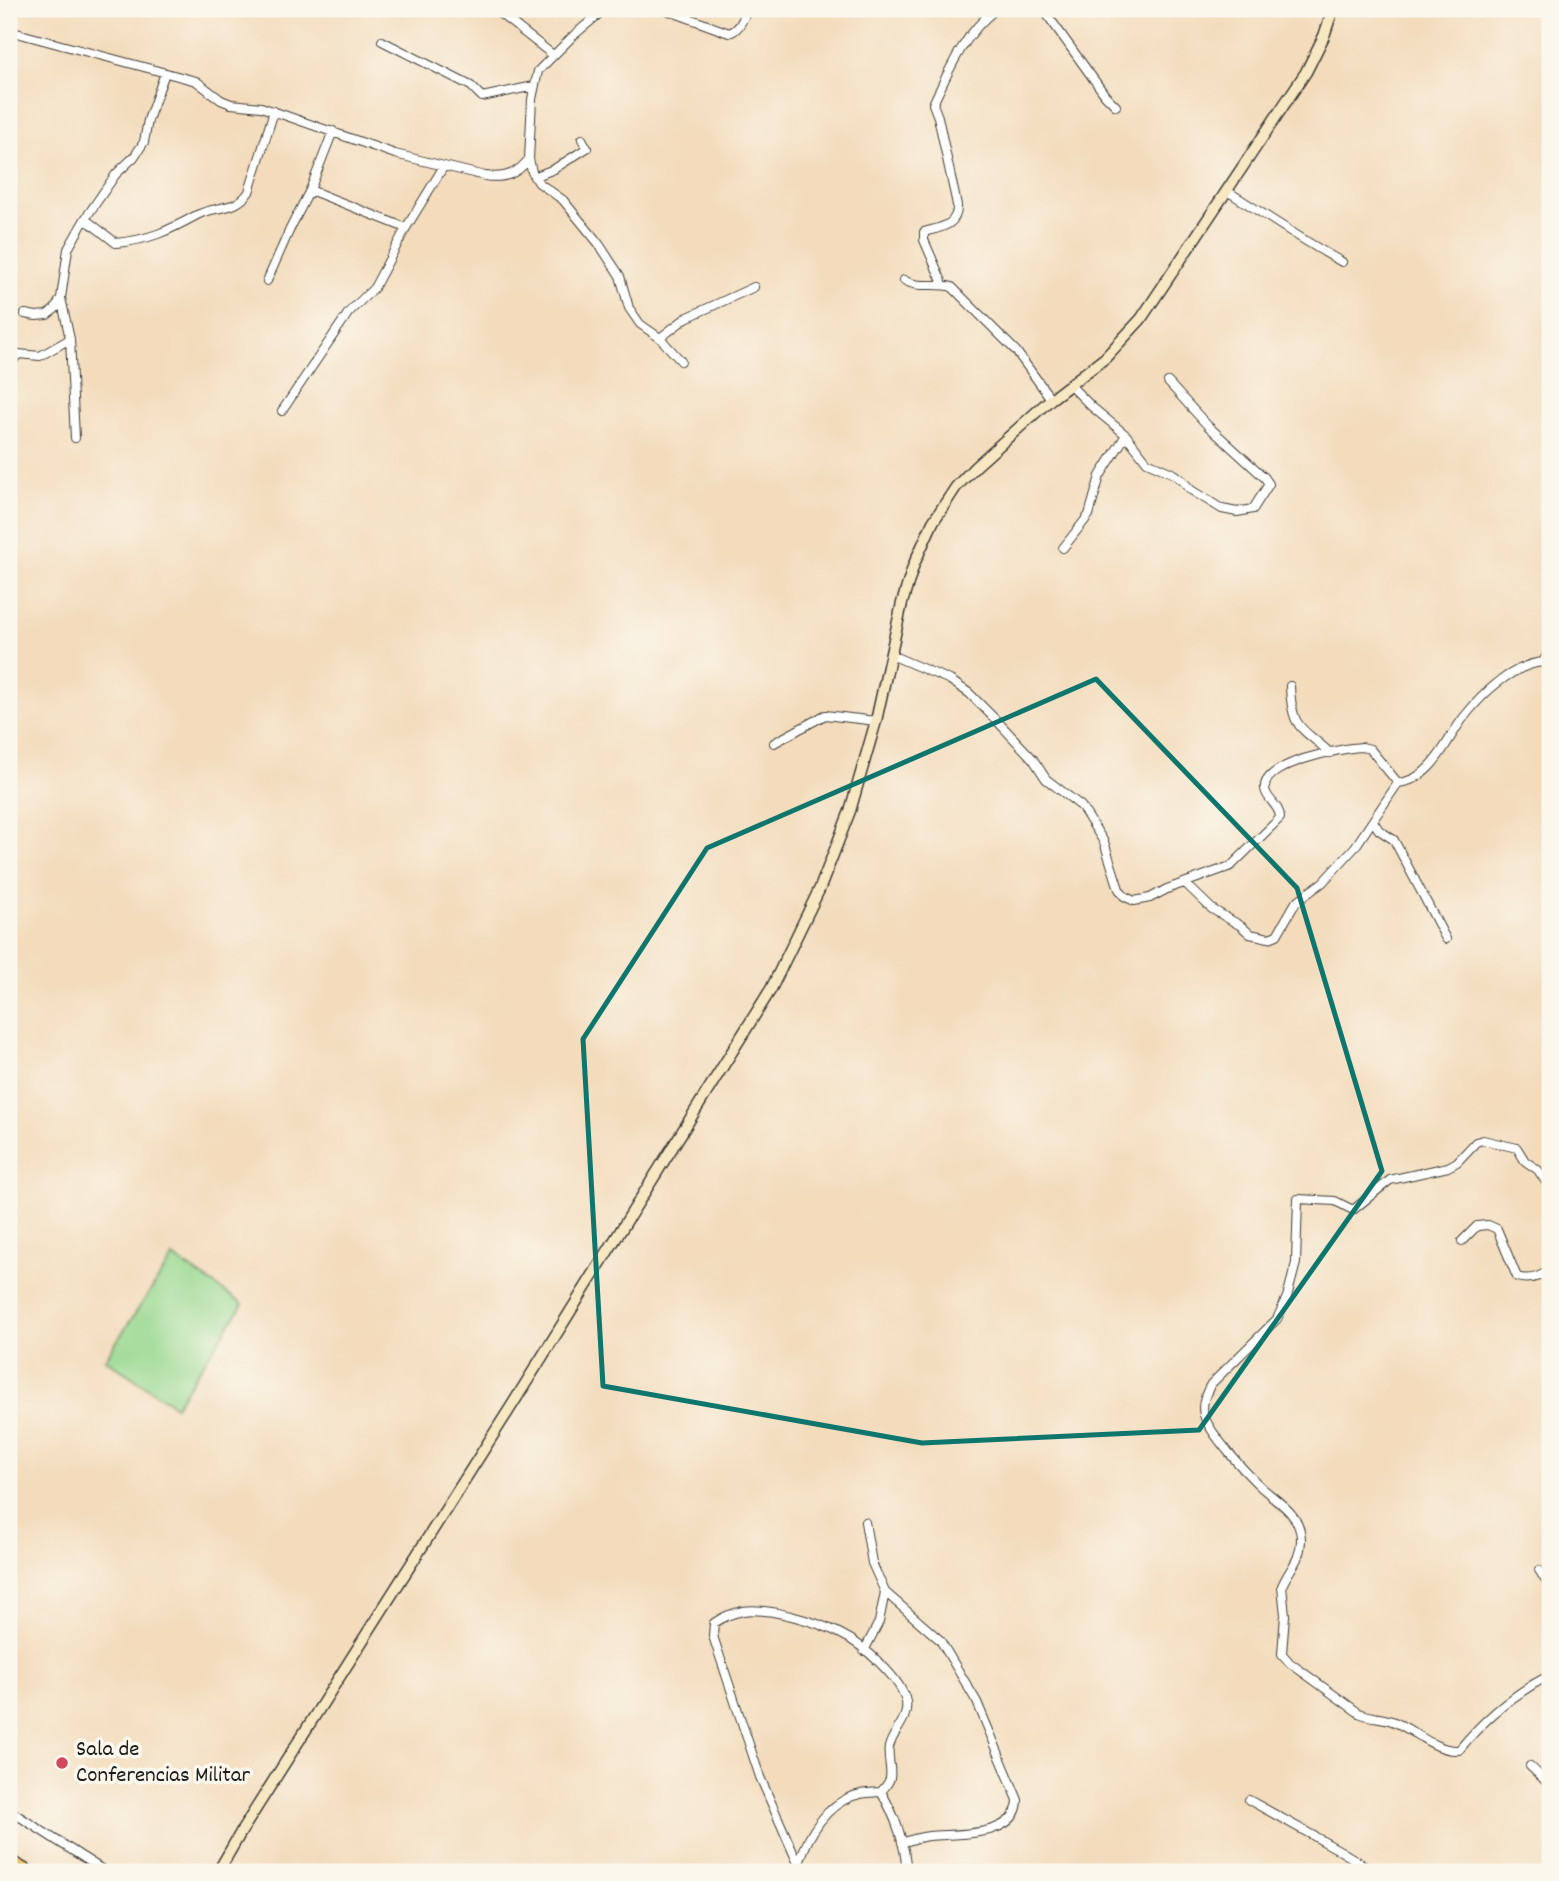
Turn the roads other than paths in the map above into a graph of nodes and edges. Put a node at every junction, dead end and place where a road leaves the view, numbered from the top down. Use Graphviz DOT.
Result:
graph roads {
  1 [pos="494,9"];
  2 [pos="605,9"];
  3 [pos="663,9"];
  4 [pos="748,9"];
  5 [pos="996,9"];
  6 [pos="1043,9"];
  7 [pos="1333,9"];
  8 [pos="9,31"];
  9 [pos="382,41"];
  10 [pos="553,55"];
  11 [pos="165,73"];
  12 [pos="534,86"];
  13 [pos="1116,106"];
  14 [pos="274,111"];
  15 [pos="333,131"];
  16 [pos="582,138"];
  17 [pos="529,159"];
  18 [pos="444,166"];
  19 [pos="534,177"];
  20 [pos="310,190"];
  21 [pos="1227,191"];
  22 [pos="85,219"];
  23 [pos="406,228"];
  24 [pos="1342,262"];
  25 [pos="904,280"];
  26 [pos="267,281"];
  27 [pos="943,284"];
  28 [pos="754,288"];
  29 [pos="61,298"];
  30 [pos="25,314"];
  31 [pos="660,338"];
  32 [pos="70,339"];
  33 [pos="681,361"];
  34 [pos="9,366"];
  35 [pos="1168,382"];
  36 [pos="1071,386"];
  37 [pos="1051,399"];
  38 [pos="282,411"];
  39 [pos="1126,435"];
  40 [pos="75,438"];
  41 [pos="1063,548"];
  42 [pos="1550,650"];
  43 [pos="891,656"];
  44 [pos="1290,686"];
  45 [pos="876,721"];
  46 [pos="774,743"];
  47 [pos="1330,753"];
  48 [pos="1398,783"];
  49 [pos="1373,821"];
  50 [pos="1186,884"];
  51 [pos="1446,939"];
  52 [pos="1550,1188"];
  53 [pos="1462,1241"];
  54 [pos="1550,1270"];
  55 [pos="865,1522"];
  56 [pos="1539,1570"];
  57 [pos="1550,1587"];
  58 [pos="885,1592"];
  59 [pos="864,1651"];
  60 [pos="1550,1675"];
  61 [pos="1530,1766"];
  62 [pos="1550,1785"];
  63 [pos="881,1792"];
  64 [pos="1249,1800"];
  65 [pos="9,1810"];
  66 [pos="902,1843"];
  67 [pos="9,1861"];
  68 [pos="798,1869"];
  69 [pos="28,1872"];
  70 [pos="106,1872"];
  71 [pos="218,1872"];
  72 [pos="906,1872"];
  73 [pos="1375,1872"];
  1 -- 10 [label="street"];
  2 -- 10 [label="street"];
  3 -- 4 [label="street"];
  5 -- 27 [label="street"];
  6 -- 13 [label="street"];
  7 -- 21 [label="main road"];
  8 -- 11 [label="street"];
  9 -- 12 [label="street"];
  10 -- 12 [label="street"];
  11 -- 14 [label="street"];
  11 -- 22 [label="street"];
  12 -- 17 [label="street"];
  14 -- 15 [label="street"];
  14 -- 22 [label="street"];
  15 -- 18 [label="street"];
  15 -- 20 [label="street"];
  16 -- 19 [label="street"];
  17 -- 18 [label="street"];
  17 -- 19 [label="street"];
  18 -- 23 [label="street"];
  19 -- 31 [label="street"];
  20 -- 23 [label="street"];
  20 -- 26 [label="street"];
  21 -- 24 [label="street"];
  21 -- 36 [label="main road"];
  22 -- 29 [label="street"];
  23 -- 38 [label="street"];
  25 -- 27 [label="street"];
  27 -- 37 [label="street"];
  28 -- 31 [label="street"];
  29 -- 30 [label="street"];
  29 -- 32 [label="street"];
  31 -- 33 [label="street"];
  32 -- 34 [label="street"];
  32 -- 40 [label="street"];
  35 -- 39 [label="street"];
  36 -- 37 [label="main road"];
  36 -- 39 [label="street"];
  37 -- 43 [label="main road"];
  39 -- 41 [label="street"];
  42 -- 48 [label="street"];
  43 -- 45 [label="main road"];
  43 -- 50 [label="street"];
  44 -- 47 [label="street"];
  45 -- 46 [label="street"];
  45 -- 71 [label="main road"];
  47 -- 48 [label="street"];
  47 -- 50 [label="street"];
  48 -- 49 [label="street"];
  49 -- 50 [label="street"];
  49 -- 51 [label="street"];
  52 -- 60 [label="street"];
  53 -- 54 [label="street"];
  55 -- 58 [label="street"];
  56 -- 57 [label="street"];
  58 -- 59 [label="street"];
  58 -- 66 [label="street"];
  59 -- 63 [label="street"];
  59 -- 68 [label="street"];
  61 -- 62 [label="street"];
  63 -- 66 [label="street"];
  63 -- 68 [label="street"];
  64 -- 73 [label="street"];
  65 -- 70 [label="street"];
  66 -- 72 [label="street"];
  67 -- 69 [label="main road"];
}
